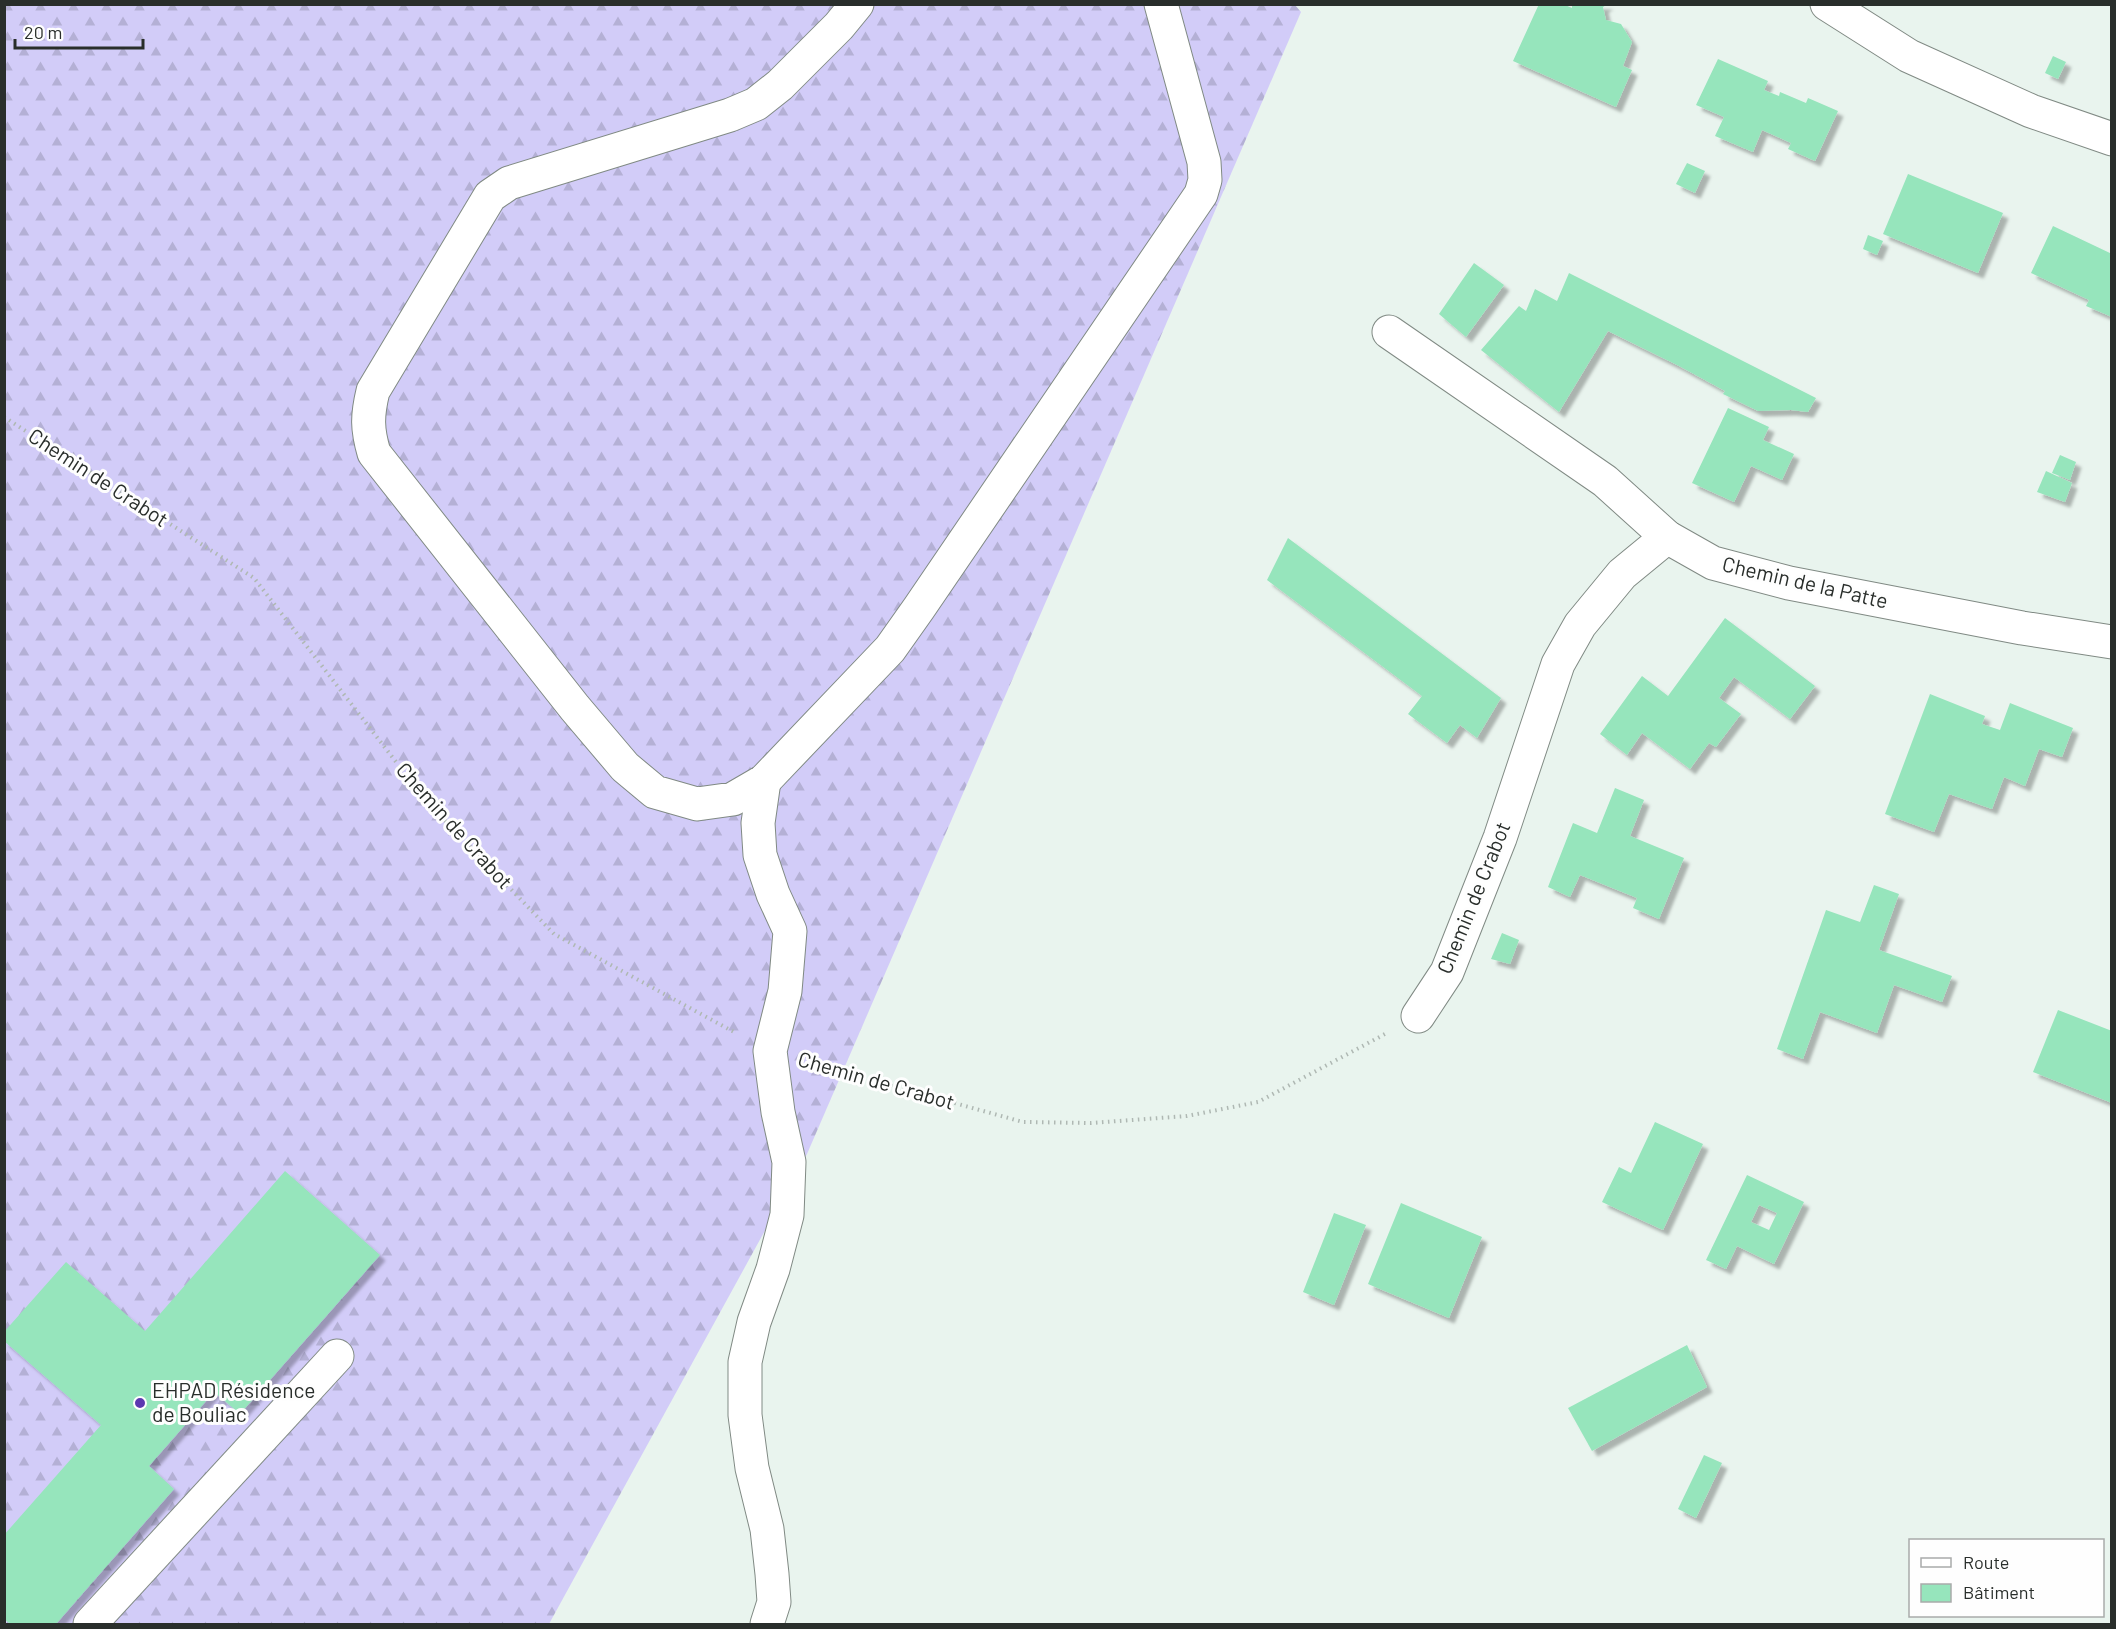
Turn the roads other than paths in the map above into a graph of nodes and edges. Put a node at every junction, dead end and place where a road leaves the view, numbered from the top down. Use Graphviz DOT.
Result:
graph roads {
  1 [pos="857,4"];
  2 [pos="1161,4"];
  3 [pos="1827,4"];
  4 [pos="2112,139"];
  5 [pos="1389,332"];
  6 [pos="1667,537"];
  7 [pos="2112,642"];
  8 [pos="764,781"];
  9 [pos="1418,1016"];
  10 [pos="337,1356"];
  11 [pos="90,1624"];
  12 [pos="767,1624"];
  1 -- 8 [label="street"];
  2 -- 8 [label="street"];
  3 -- 4 [label="street"];
  5 -- 6 [label="street, Chemin de la Patte"];
  6 -- 7 [label="street, Chemin de la Patte"];
  6 -- 9 [label="street, Chemin de Crabot"];
  8 -- 12 [label="street"];
  10 -- 11 [label="street"];
}
